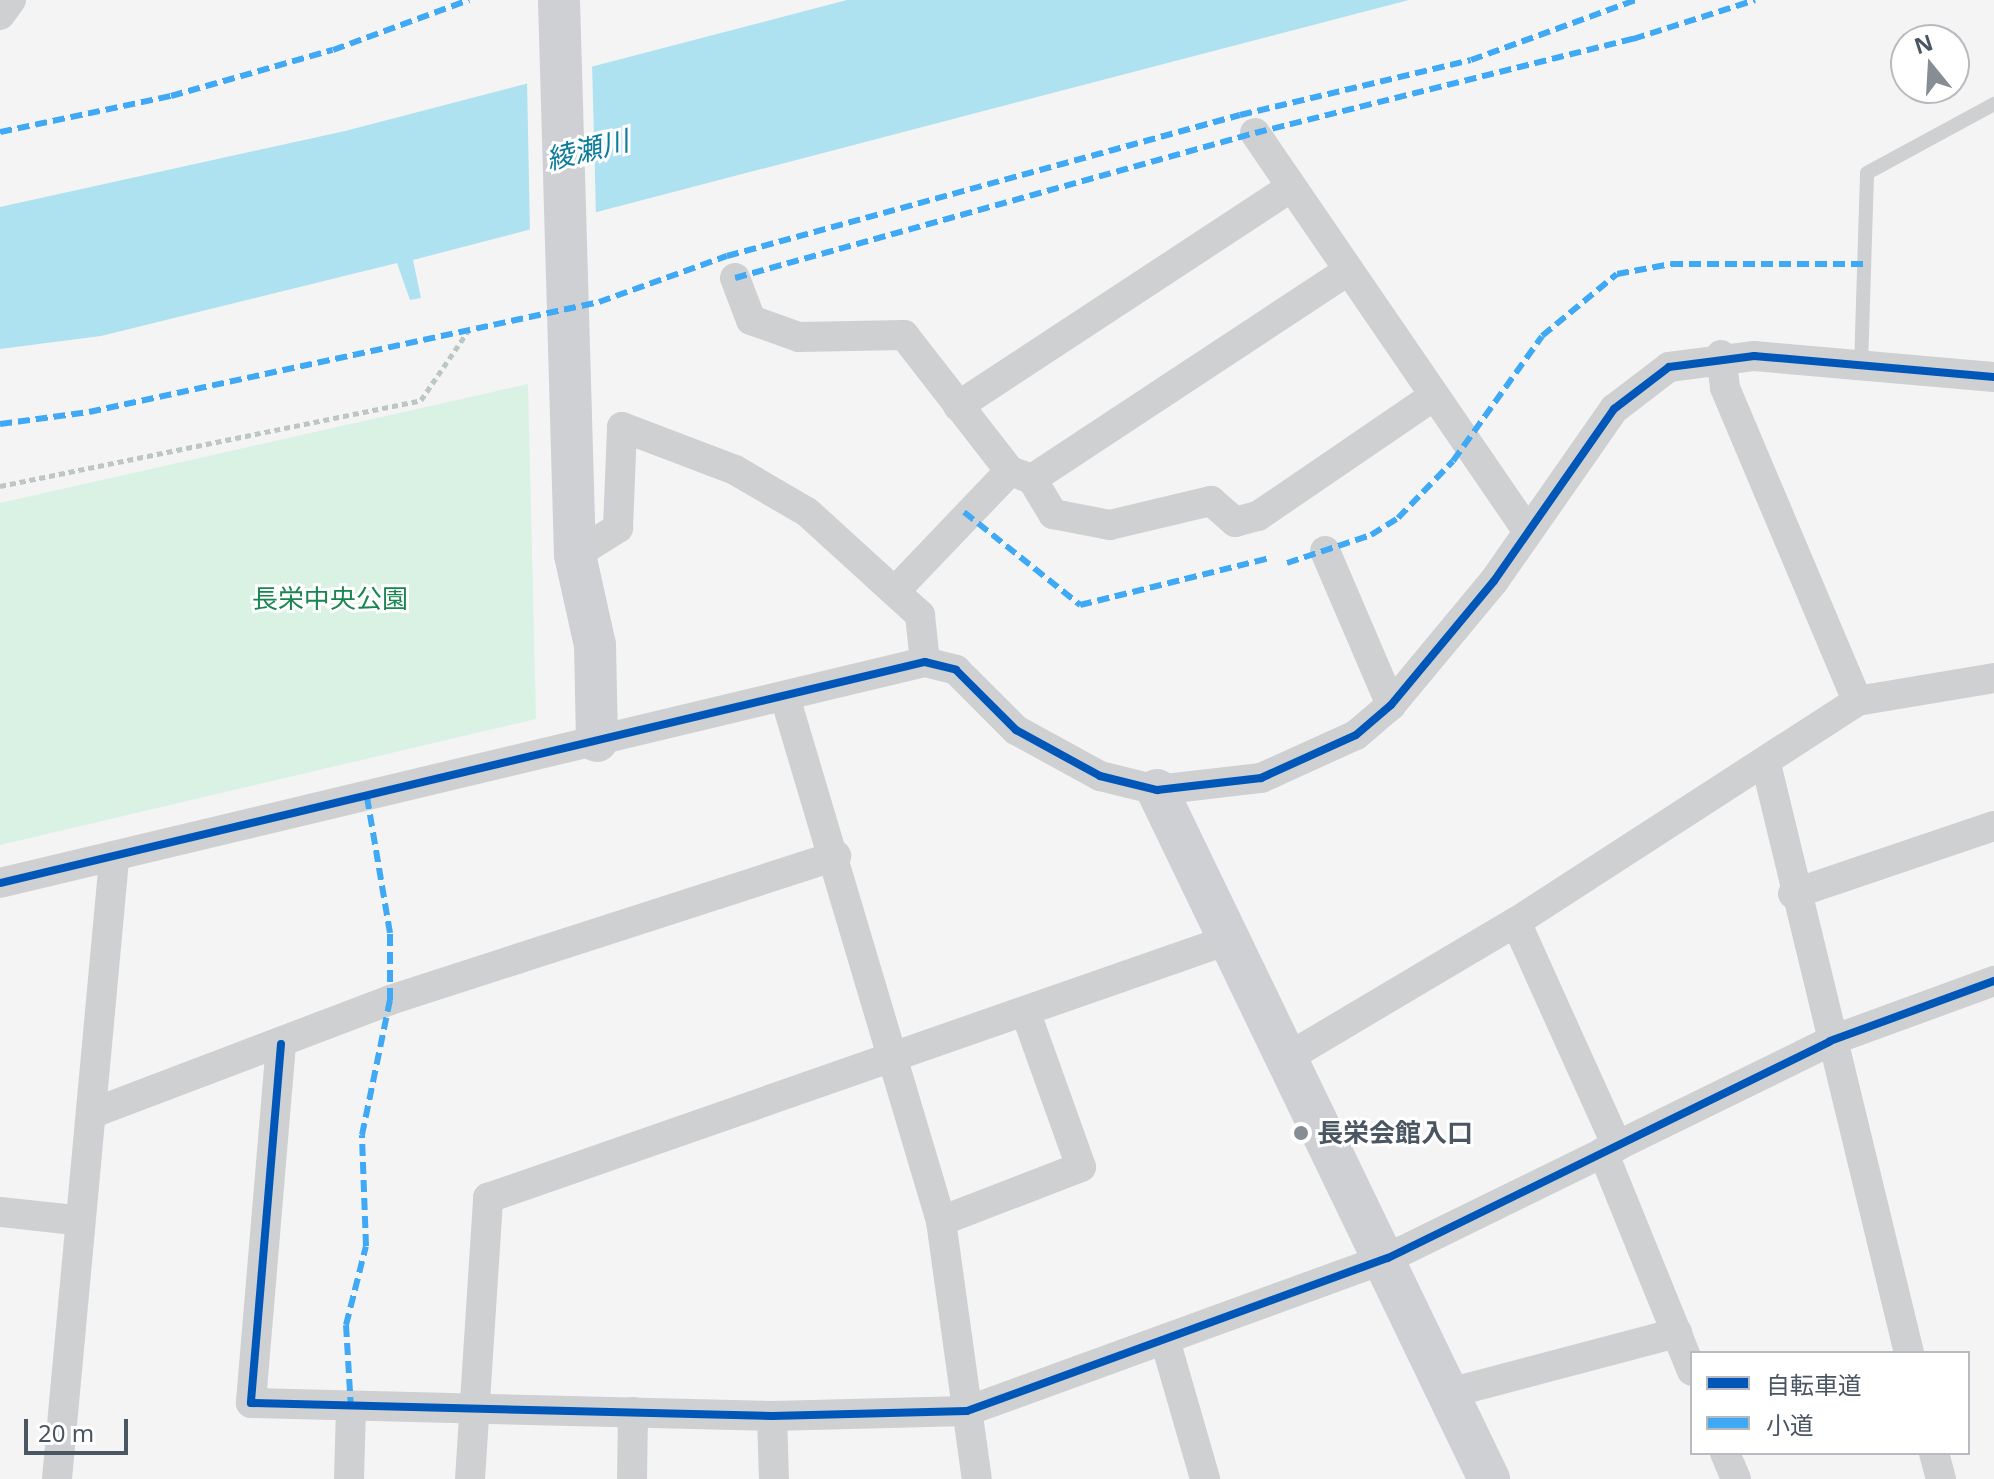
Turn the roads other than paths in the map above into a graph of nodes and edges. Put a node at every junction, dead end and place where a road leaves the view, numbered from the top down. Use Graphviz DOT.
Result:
graph roads {
  1 [pos="11,0"];
  2 [pos="559,1"];
  3 [pos="0,15"];
  4 [pos="1994,104"];
  5 [pos="1255,133"];
  6 [pos="1291,187"];
  7 [pos="1347,271"];
  8 [pos="735,278"];
  9 [pos="1721,355"];
  10 [pos="1861,366"];
  11 [pos="1994,377"];
  12 [pos="1434,396"];
  13 [pos="958,406"];
  14 [pos="1021,475"];
  15 [pos="1526,529"];
  16 [pos="1325,551"];
  17 [pos="575,555"];
  18 [pos="898,588"];
  19 [pos="925,662"];
  20 [pos="1994,678"];
  21 [pos="785,697"];
  22 [pos="1857,701"];
  23 [pos="1391,705"];
  24 [pos="597,741"];
  25 [pos="1766,764"];
  26 [pos="1157,790"];
  27 [pos="1994,826"];
  28 [pos="836,856"];
  29 [pos="114,860"];
  30 [pos="0,883"];
  31 [pos="1793,894"];
  32 [pos="1516,922"];
  33 [pos="1231,939"];
  34 [pos="1994,981"];
  35 [pos="1026,1013"];
  36 [pos="1830,1041"];
  37 [pos="281,1044"];
  38 [pos="1290,1056"];
  39 [pos="897,1060"];
  40 [pos="93,1113"];
  41 [pos="1610,1149"];
  42 [pos="0,1212"];
  43 [pos="75,1220"];
  44 [pos="941,1221"];
  45 [pos="1388,1258"];
  46 [pos="1677,1333"];
  47 [pos="1165,1340"];
  48 [pos="1908,1351"];
  49 [pos="1690,1366"];
  50 [pos="1453,1392"];
  51 [pos="473,1407"];
  52 [pos="351,1409"];
  53 [pos="967,1411"];
  54 [pos="633,1412"];
  55 [pos="772,1416"];
  56 [pos="1726,1455"];
  57 [pos="1935,1455"];
  58 [pos="57,1479"];
  59 [pos="349,1479"];
  60 [pos="470,1479"];
  61 [pos="632,1479"];
  62 [pos="774,1479"];
  63 [pos="977,1479"];
  64 [pos="1205,1479"];
  65 [pos="1489,1479"];
  66 [pos="1736,1479"];
  67 [pos="1941,1479"];
  1 -- 3 [label="street"];
  2 -- 17 [label="street"];
  4 -- 10 [label="lane"];
  5 -- 6 [label="street"];
  6 -- 7 [label="street"];
  6 -- 13 [label="street"];
  7 -- 12 [label="street"];
  7 -- 14 [label="street"];
  8 -- 13 [label="street"];
  9 -- 10 [label="street"];
  9 -- 15 [label="street"];
  9 -- 22 [label="street"];
  10 -- 11 [label="street"];
  12 -- 14 [label="street"];
  12 -- 15 [label="street"];
  13 -- 14 [label="street"];
  14 -- 18 [label="street"];
  15 -- 23 [label="street"];
  16 -- 23 [label="street"];
  17 -- 18 [label="street"];
  17 -- 24 [label="street"];
  18 -- 19 [label="street"];
  19 -- 21 [label="street"];
  19 -- 26 [label="street"];
  20 -- 22 [label="street"];
  21 -- 24 [label="street"];
  21 -- 28 [label="street"];
  22 -- 25 [label="street"];
  23 -- 26 [label="street"];
  24 -- 29 [label="street"];
  25 -- 31 [label="street"];
  25 -- 32 [label="street"];
  26 -- 33 [label="street"];
  27 -- 31 [label="street"];
  28 -- 37 [label="street"];
  28 -- 39 [label="street"];
  29 -- 30 [label="street"];
  29 -- 40 [label="street"];
  31 -- 36 [label="street"];
  32 -- 38 [label="street"];
  32 -- 41 [label="street"];
  33 -- 35 [label="street"];
  33 -- 38 [label="street"];
  34 -- 36 [label="street"];
  35 -- 39 [label="street"];
  35 -- 44 [label="street"];
  36 -- 41 [label="street"];
  36 -- 48 [label="street"];
  37 -- 40 [label="street"];
  37 -- 52 [label="street"];
  38 -- 45 [label="street"];
  39 -- 44 [label="street"];
  39 -- 51 [label="street"];
  40 -- 43 [label="street"];
  41 -- 45 [label="street"];
  41 -- 46 [label="street"];
  42 -- 43 [label="street"];
  43 -- 58 [label="street"];
  44 -- 53 [label="street"];
  45 -- 47 [label="street"];
  45 -- 50 [label="street"];
  46 -- 49 [label="street"];
  46 -- 50 [label="street"];
  47 -- 53 [label="street"];
  47 -- 64 [label="street"];
  50 -- 65 [label="street"];
  51 -- 52 [label="street"];
  51 -- 54 [label="street"];
  51 -- 60 [label="street"];
  52 -- 59 [label="street"];
  53 -- 55 [label="street"];
  53 -- 63 [label="street"];
  54 -- 55 [label="street"];
  54 -- 61 [label="street"];
  55 -- 62 [label="street"];
  56 -- 66 [label="street"];
  57 -- 67 [label="street"];
}
